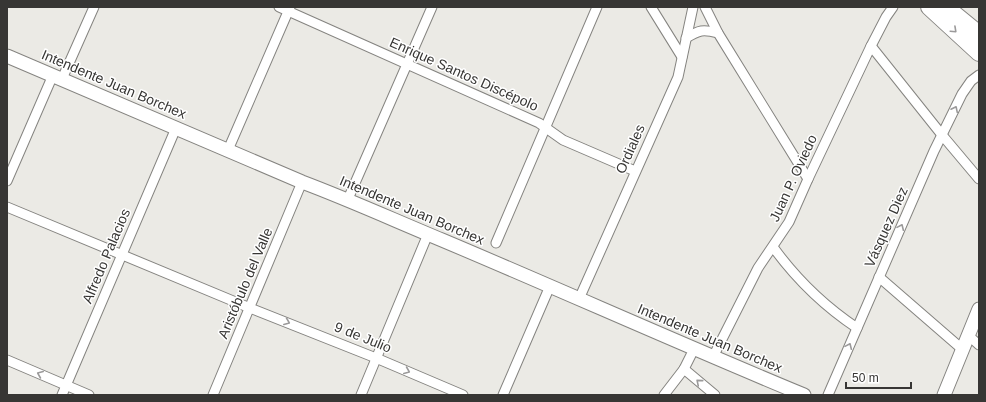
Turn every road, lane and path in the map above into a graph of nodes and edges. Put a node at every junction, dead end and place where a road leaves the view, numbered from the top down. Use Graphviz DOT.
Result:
graph roads {
  1 [pos="94,7"];
  2 [pos="279,7"];
  3 [pos="432,7"];
  4 [pos="597,7"];
  5 [pos="651,7"];
  6 [pos="693,7"];
  7 [pos="705,7"];
  8 [pos="893,7"];
  9 [pos="929,7"];
  10 [pos="946,7"];
  11 [pos="289,9"];
  12 [pos="718,33"];
  13 [pos="979,34"];
  14 [pos="686,38"];
  15 [pos="871,46"];
  16 [pos="979,53"];
  17 [pos="7,56"];
  18 [pos="682,57"];
  19 [pos="407,64"];
  20 [pos="979,75"];
  21 [pos="58,77"];
  22 [pos="176,128"];
  23 [pos="545,128"];
  24 [pos="942,135"];
  25 [pos="228,150"];
  26 [pos="635,171"];
  27 [pos="808,179"];
  28 [pos="979,179"];
  29 [pos="7,181"];
  30 [pos="302,182"];
  31 [pos="348,199"];
  32 [pos="7,207"];
  33 [pos="428,234"];
  34 [pos="496,243"];
  35 [pos="773,247"];
  36 [pos="122,255"];
  37 [pos="879,277"];
  38 [pos="550,286"];
  39 [pos="579,299"];
  40 [pos="250,308"];
  41 [pos="979,309"];
  42 [pos="857,328"];
  43 [pos="968,335"];
  44 [pos="979,345"];
  45 [pos="694,349"];
  46 [pos="962,350"];
  47 [pos="713,357"];
  48 [pos="376,358"];
  49 [pos="7,360"];
  50 [pos="684,369"];
  51 [pos="66,385"];
  52 [pos="62,395"];
  53 [pos="89,395"];
  54 [pos="213,395"];
  55 [pos="361,395"];
  56 [pos="463,395"];
  57 [pos="503,395"];
  58 [pos="664,395"];
  59 [pos="714,395"];
  60 [pos="804,395"];
  61 [pos="828,395"];
  62 [pos="944,395"];
  1 -- 21 [label="street"];
  2 -- 11 [label="street, Enrique Santos Discépolo"];
  3 -- 19 [label="street"];
  4 -- 23 [label="street"];
  5 -- 18 [label="street"];
  6 -- 14 [label="street, Ordiales"];
  7 -- 12 [label="street"];
  8 -- 15 [label="street, Juan P. Oviedo"];
  9 -- 16 [label="highway, one-way"];
  10 -- 13 [label="highway"];
  11 -- 19 [label="street, Enrique Santos Discépolo"];
  11 -- 25 [label="street"];
  12 -- 14 [label="street"];
  12 -- 27 [label="street"];
  14 -- 18 [label="street, Ordiales"];
  15 -- 24 [label="street"];
  15 -- 27 [label="street, Juan P. Oviedo"];
  17 -- 21 [label="street, Intendente Juan Borchex"];
  18 -- 26 [label="street, Ordiales"];
  19 -- 23 [label="street, Enrique Santos Discépolo"];
  19 -- 31 [label="street"];
  24 -- 20 [label="street, Vásquez Diez, one-way"];
  21 -- 22 [label="street, Intendente Juan Borchex"];
  21 -- 29 [label="street"];
  22 -- 25 [label="street, Intendente Juan Borchex"];
  22 -- 36 [label="street, Alfredo Palacios"];
  23 -- 26 [label="street, Enrique Santos Discépolo"];
  23 -- 34 [label="street"];
  24 -- 28 [label="street"];
  37 -- 24 [label="street, Vásquez Diez, one-way"];
  25 -- 30 [label="street, Intendente Juan Borchex"];
  26 -- 39 [label="street, Ordiales"];
  27 -- 35 [label="street, Juan P. Oviedo"];
  30 -- 31 [label="street, Intendente Juan Borchex"];
  30 -- 40 [label="street, Aristóbulo del Valle"];
  31 -- 33 [label="street, Intendente Juan Borchex"];
  32 -- 36 [label="street, 9 de Julio"];
  33 -- 38 [label="street, Intendente Juan Borchex"];
  33 -- 48 [label="street"];
  35 -- 42 [label="street"];
  35 -- 47 [label="street, Juan P. Oviedo"];
  36 -- 40 [label="street, 9 de Julio"];
  36 -- 51 [label="street, Alfredo Palacios"];
  37 -- 42 [label="street, Vásquez Diez"];
  37 -- 46 [label="street"];
  38 -- 39 [label="street, Intendente Juan Borchex"];
  38 -- 57 [label="street"];
  39 -- 45 [label="street, Intendente Juan Borchex"];
  40 -- 48 [label="street, 9 de Julio, one-way"];
  40 -- 54 [label="street, Aristóbulo del Valle"];
  41 -- 43 [label="street"];
  61 -- 42 [label="street, Vásquez Diez, one-way"];
  43 -- 44 [label="street"];
  43 -- 46 [label="street"];
  45 -- 47 [label="street, Intendente Juan Borchex"];
  45 -- 50 [label="street"];
  46 -- 62 [label="street"];
  47 -- 60 [label="street, Intendente Juan Borchex"];
  48 -- 55 [label="street"];
  48 -- 56 [label="street, 9 de Julio, one-way"];
  51 -- 49 [label="street, one-way"];
  50 -- 58 [label="street"];
  59 -- 50 [label="street, one-way"];
  51 -- 52 [label="street, Alfredo Palacios"];
  51 -- 53 [label="street"];
}
